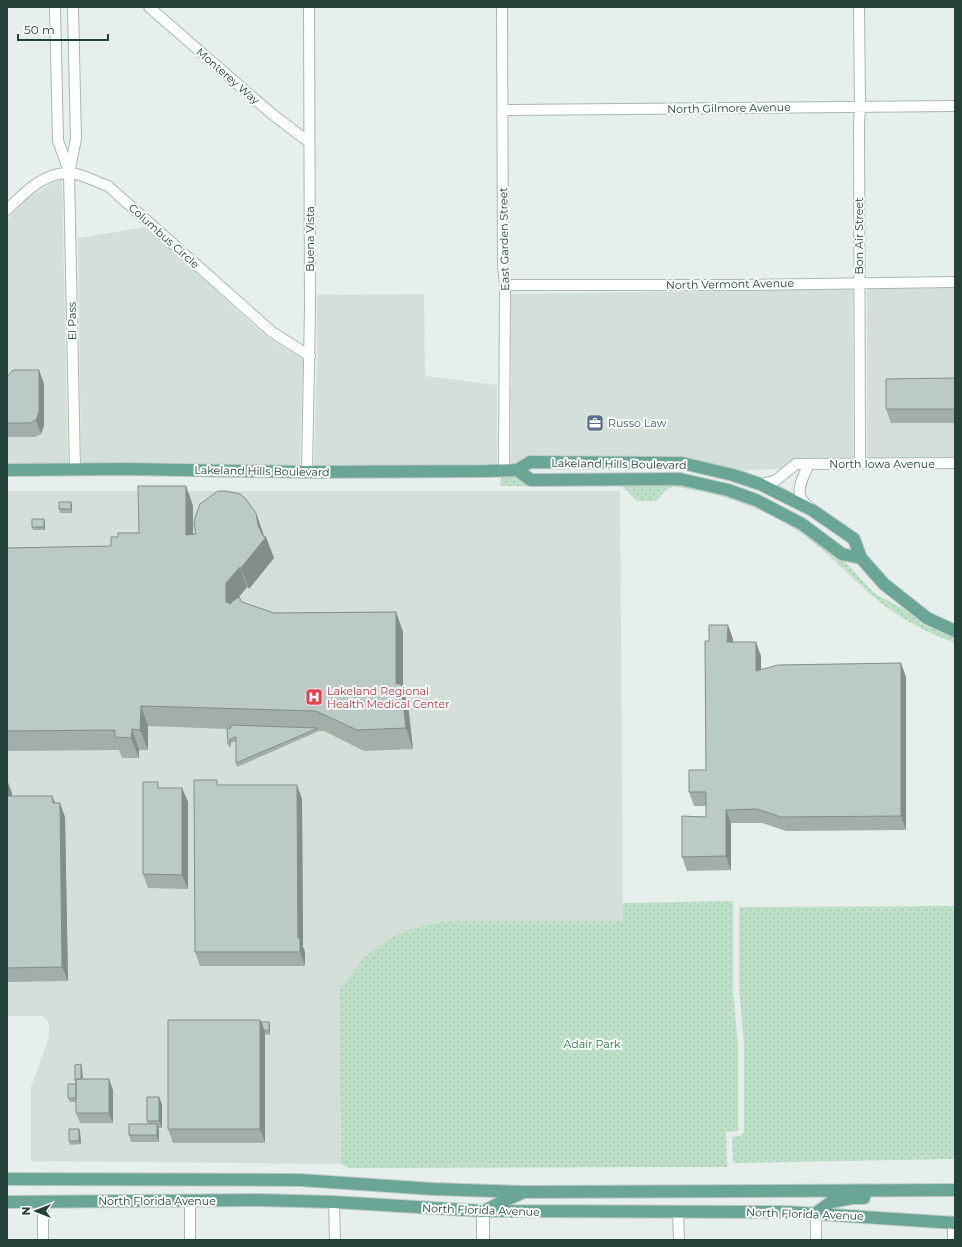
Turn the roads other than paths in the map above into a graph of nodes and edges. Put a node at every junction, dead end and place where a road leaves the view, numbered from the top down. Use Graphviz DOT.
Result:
graph roads {
  1 [pos="55,7"];
  2 [pos="73,7"];
  3 [pos="149,7"];
  4 [pos="309,7"];
  5 [pos="502,7"];
  6 [pos="860,7"];
  7 [pos="955,106"];
  8 [pos="860,107"];
  9 [pos="503,110"];
  10 [pos="309,142"];
  11 [pos="69,173"];
  12 [pos="7,210"];
  13 [pos="955,282"];
  14 [pos="860,283"];
  15 [pos="504,285"];
  16 [pos="310,356"];
  17 [pos="809,464"];
  18 [pos="860,464"];
  19 [pos="955,464"];
  20 [pos="74,469"];
  21 [pos="7,470"];
  22 [pos="504,470"];
  23 [pos="517,470"];
  24 [pos="307,472"];
  25 [pos="760,484"];
  26 [pos="812,510"];
  27 [pos="861,558"];
  28 [pos="955,631"];
  29 [pos="7,1179"];
  30 [pos="955,1190"];
  31 [pos="526,1192"];
  32 [pos="955,1198"];
  33 [pos="43,1201"];
  34 [pos="190,1201"];
  35 [pos="7,1202"];
  36 [pos="334,1202"];
  37 [pos="483,1211"];
  38 [pos="678,1212"];
  39 [pos="816,1213"];
  40 [pos="954,1223"];
  41 [pos="43,1240"];
  42 [pos="190,1240"];
  43 [pos="335,1240"];
  44 [pos="484,1240"];
  45 [pos="679,1240"];
  46 [pos="816,1240"];
  47 [pos="953,1240"];
  1 -- 11 [label="street, El Pass"];
  2 -- 11 [label="street, El Pass"];
  3 -- 10 [label="street, Monterey Way"];
  4 -- 10 [label="street, Buena Vista"];
  5 -- 9 [label="street, East Garden Street"];
  6 -- 8 [label="street, Bon Air Street"];
  7 -- 8 [label="street, North Gilmore Avenue"];
  8 -- 9 [label="street, North Gilmore Avenue"];
  8 -- 14 [label="street, Bon Air Street"];
  9 -- 15 [label="street, East Garden Street"];
  10 -- 16 [label="street, Buena Vista"];
  11 -- 12 [label="street, Columbus Circle"];
  11 -- 16 [label="street, Columbus Circle"];
  11 -- 20 [label="street, El Pass"];
  13 -- 14 [label="street, North Vermont Avenue"];
  14 -- 15 [label="street, North Vermont Avenue"];
  14 -- 18 [label="street, Bon Air Street"];
  15 -- 22 [label="street, East Garden Street"];
  16 -- 24 [label="street, Buena Vista"];
  17 -- 18 [label="street, North Iowa Avenue"];
  17 -- 25 [label="street, North Iowa Avenue"];
  17 -- 26 [label="street"];
  18 -- 19 [label="street, North Iowa Avenue"];
  20 -- 21 [label="main road, Lakeland Hills Boulevard"];
  20 -- 24 [label="main road, Lakeland Hills Boulevard"];
  22 -- 23 [label="main road, Lakeland Hills Boulevard"];
  22 -- 24 [label="main road, Lakeland Hills Boulevard"];
  23 -- 25 [label="main road, Lakeland Hills Boulevard"];
  23 -- 27 [label="main road, Lakeland Hills Boulevard"];
  25 -- 26 [label="main road, Lakeland Hills Boulevard"];
  26 -- 27 [label="main road, Lakeland Hills Boulevard"];
  27 -- 28 [label="main road, Lakeland Hills Boulevard"];
  29 -- 31 [label="main road, North Florida Avenue"];
  30 -- 31 [label="main road, North Florida Avenue"];
  31 -- 37 [label="main road"];
  32 -- 39 [label="main road"];
  33 -- 34 [label="main road, North Florida Avenue"];
  33 -- 35 [label="main road, North Florida Avenue"];
  33 -- 41 [label="street"];
  34 -- 36 [label="main road, North Florida Avenue"];
  34 -- 42 [label="street"];
  36 -- 37 [label="main road, North Florida Avenue"];
  36 -- 43 [label="street"];
  37 -- 38 [label="main road, North Florida Avenue"];
  37 -- 44 [label="street"];
  38 -- 39 [label="main road, North Florida Avenue"];
  38 -- 45 [label="street"];
  39 -- 40 [label="main road, North Florida Avenue"];
  39 -- 46 [label="street"];
  40 -- 47 [label="street"];
}
